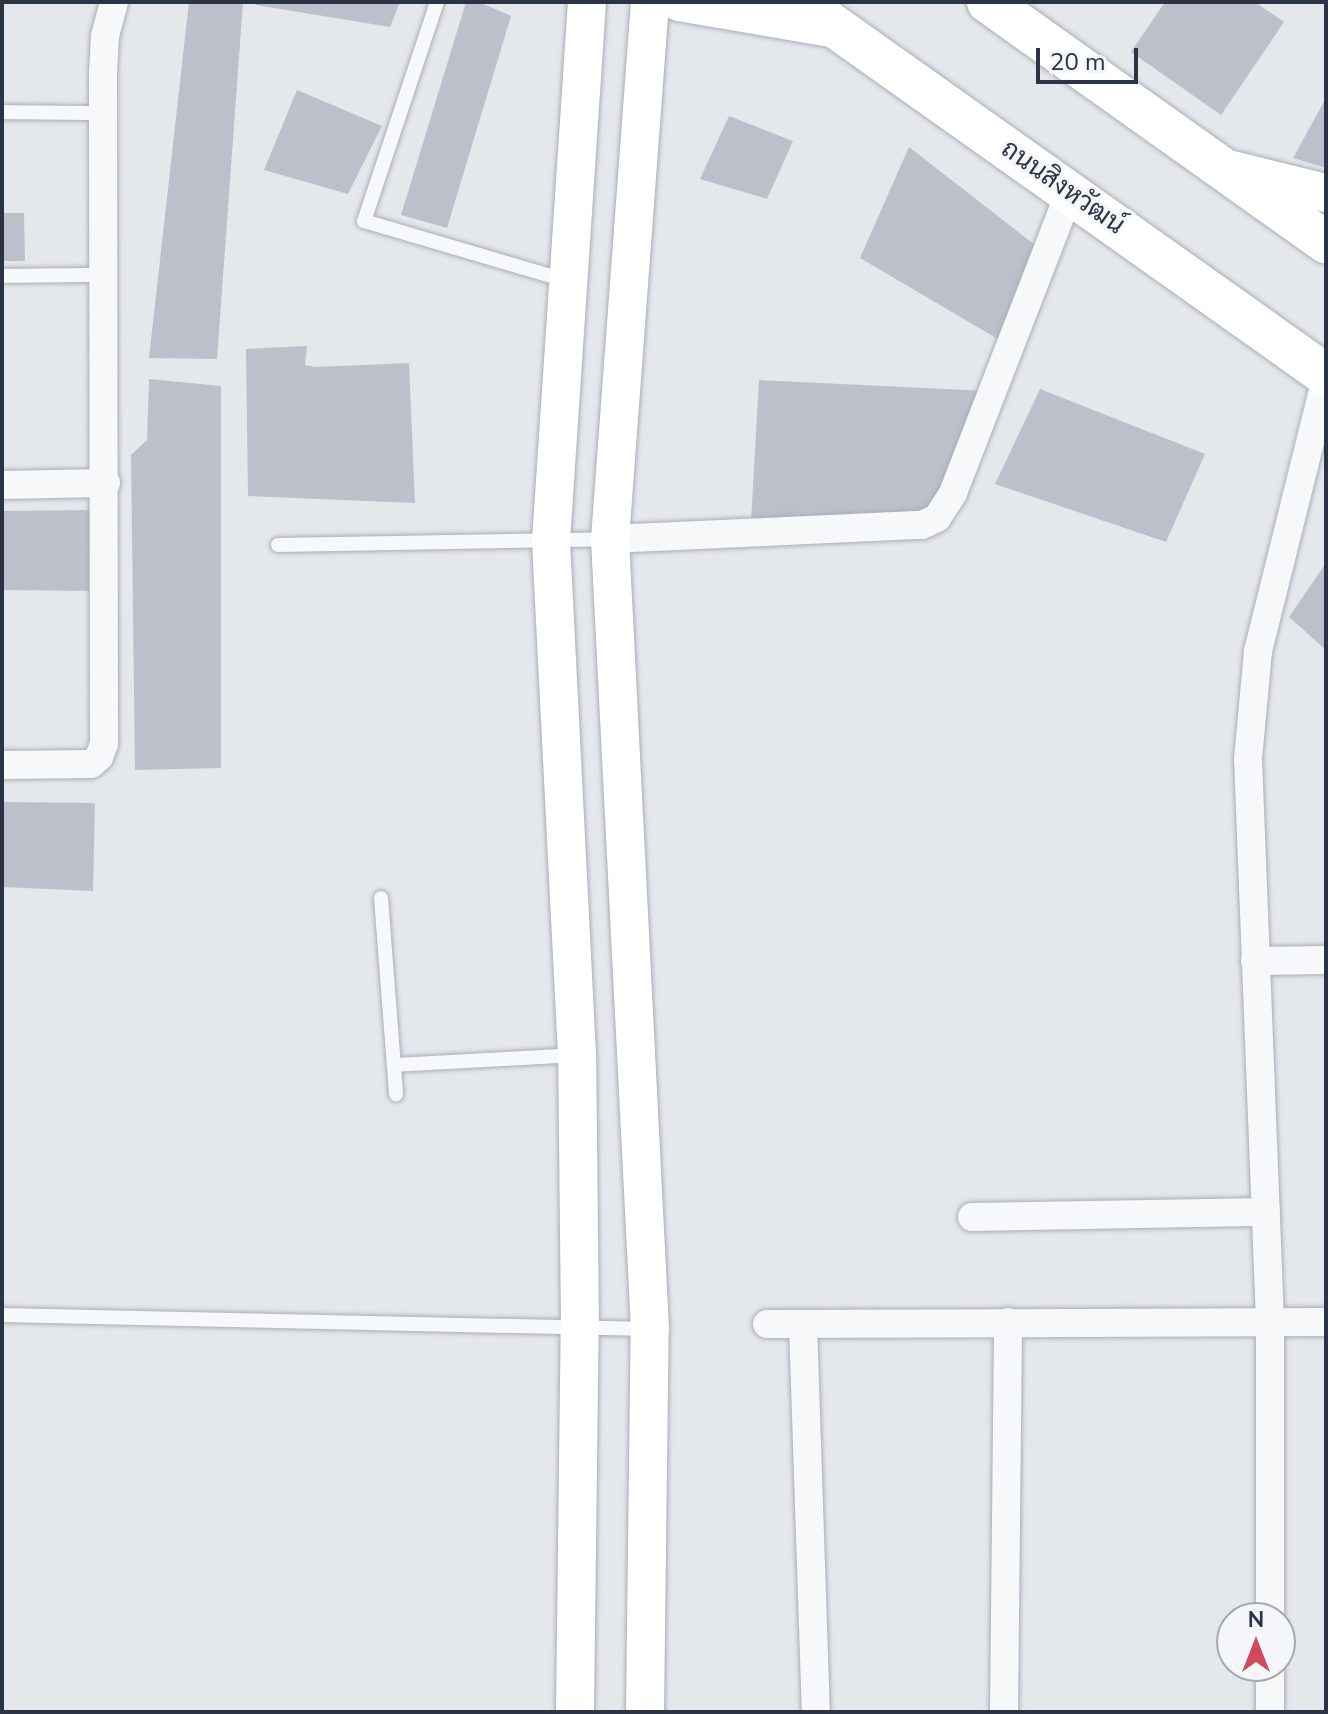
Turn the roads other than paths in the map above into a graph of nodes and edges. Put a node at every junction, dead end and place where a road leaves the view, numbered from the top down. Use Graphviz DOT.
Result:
graph roads {
  1 [pos="114,2"];
  2 [pos="437,2"];
  3 [pos="587,2"];
  4 [pos="650,2"];
  5 [pos="679,2"];
  6 [pos="800,2"];
  7 [pos="988,2"];
  8 [pos="837,29"];
  9 [pos="2,112"];
  10 [pos="103,113"];
  11 [pos="1220,167"];
  12 [pos="1070,191"];
  13 [pos="1326,193"];
  14 [pos="1326,242"];
  15 [pos="104,275"];
  16 [pos="2,276"];
  17 [pos="569,281"];
  18 [pos="1326,377"];
  19 [pos="106,483"];
  20 [pos="2,485"];
  21 [pos="610,539"];
  22 [pos="551,541"];
  23 [pos="278,545"];
  24 [pos="2,765"];
  25 [pos="381,898"];
  26 [pos="1326,960"];
  27 [pos="1255,961"];
  28 [pos="577,1055"];
  29 [pos="394,1065"];
  30 [pos="396,1094"];
  31 [pos="1266,1212"];
  32 [pos="972,1217"];
  33 [pos="2,1315"];
  34 [pos="1270,1321"];
  35 [pos="1008,1322"];
  36 [pos="1326,1322"];
  37 [pos="767,1324"];
  38 [pos="803,1324"];
  39 [pos="580,1327"];
  40 [pos="650,1329"];
  41 [pos="1270,1602"];
  42 [pos="1270,1682"];
  43 [pos="575,1712"];
  44 [pos="645,1712"];
  45 [pos="816,1712"];
  46 [pos="1004,1712"];
  47 [pos="1270,1712"];
  1 -- 10 [label="street"];
  2 -- 17 [label="lane"];
  3 -- 17 [label="street"];
  4 -- 21 [label="street"];
  5 -- 8 [label="street"];
  6 -- 8 [label="main road, ถนนสิงหวัฒน์"];
  7 -- 11 [label="main road"];
  8 -- 12 [label="main road, ถนนสิงหวัฒน์"];
  9 -- 10 [label="lane"];
  10 -- 15 [label="street"];
  11 -- 13 [label="street"];
  11 -- 14 [label="main road"];
  12 -- 18 [label="main road, ถนนสิงหวัฒน์"];
  12 -- 21 [label="street"];
  15 -- 16 [label="lane"];
  15 -- 19 [label="street"];
  17 -- 22 [label="street"];
  18 -- 27 [label="street"];
  19 -- 20 [label="street"];
  19 -- 24 [label="street"];
  21 -- 22 [label="lane"];
  21 -- 40 [label="street"];
  22 -- 23 [label="lane"];
  22 -- 28 [label="street"];
  25 -- 29 [label="lane"];
  26 -- 27 [label="street"];
  27 -- 31 [label="street"];
  28 -- 29 [label="lane"];
  28 -- 39 [label="street"];
  29 -- 30 [label="lane"];
  31 -- 32 [label="street"];
  31 -- 34 [label="street"];
  33 -- 39 [label="lane"];
  34 -- 35 [label="street"];
  34 -- 36 [label="street"];
  34 -- 41 [label="street"];
  35 -- 38 [label="street"];
  35 -- 46 [label="street"];
  37 -- 38 [label="street"];
  38 -- 45 [label="street"];
  39 -- 40 [label="lane"];
  39 -- 43 [label="street"];
  40 -- 44 [label="street"];
  42 -- 47 [label="street"];
}
